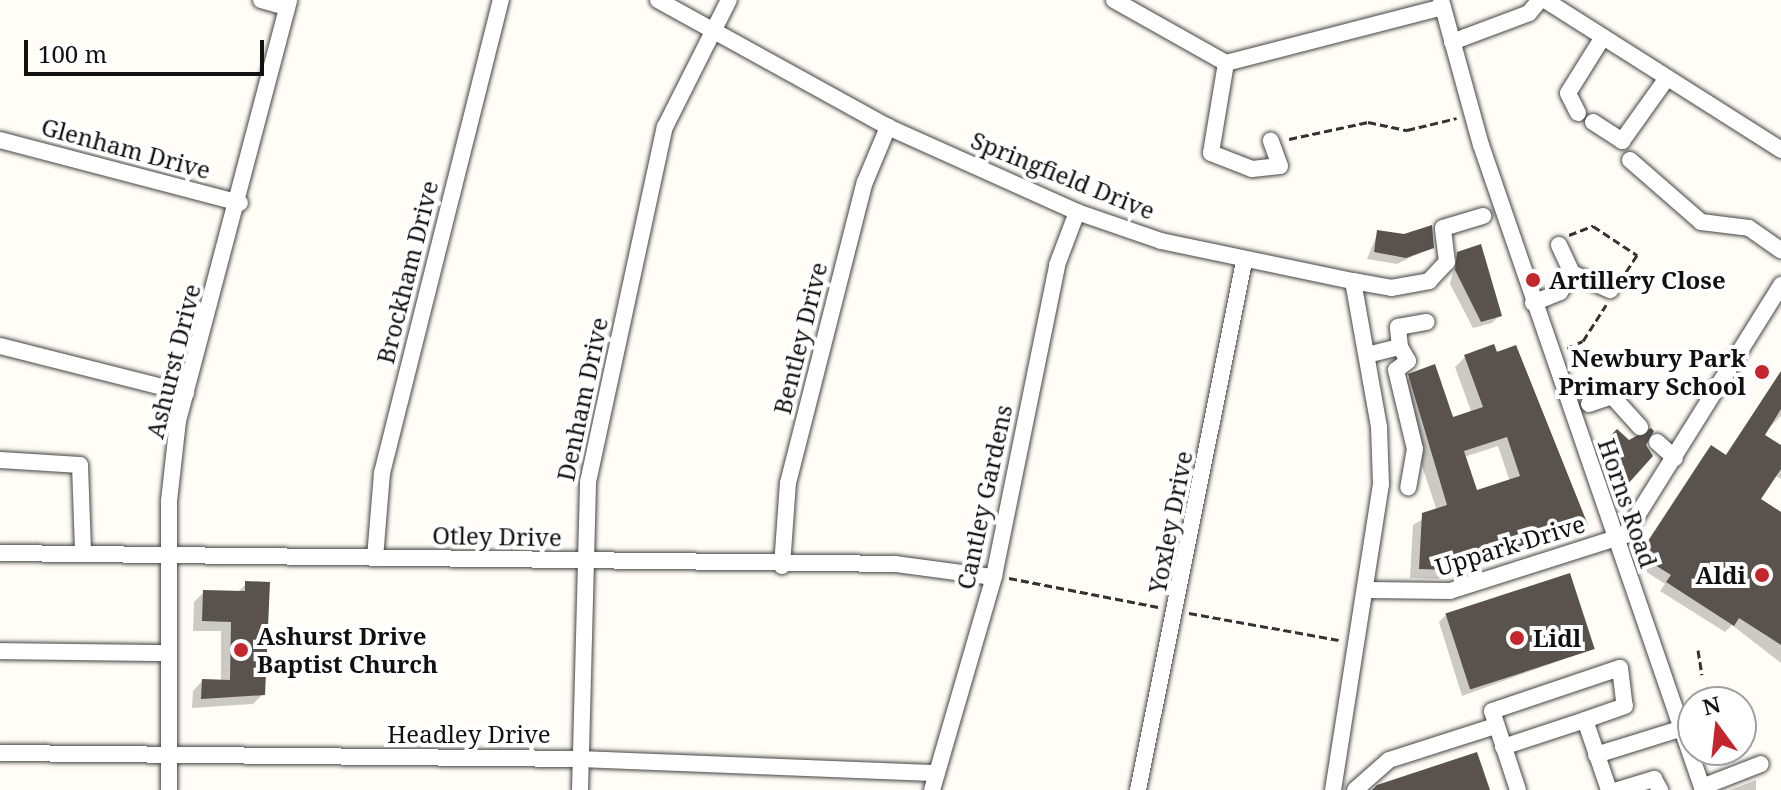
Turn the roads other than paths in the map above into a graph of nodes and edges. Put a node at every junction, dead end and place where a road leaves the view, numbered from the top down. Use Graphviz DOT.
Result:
graph roads {
  1 [pos="261,0"];
  2 [pos="501,0"];
  3 [pos="658,0"];
  4 [pos="729,0"];
  5 [pos="1114,0"];
  6 [pos="1543,0"];
  7 [pos="288,3"];
  8 [pos="1442,4"];
  9 [pos="710,33"];
  10 [pos="1603,37"];
  11 [pos="1452,42"];
  12 [pos="1226,63"];
  13 [pos="1667,78"];
  14 [pos="1578,113"];
  15 [pos="1593,122"];
  16 [pos="888,127"];
  17 [pos="0,140"];
  18 [pos="1272,146"];
  19 [pos="1781,150"];
  20 [pos="1630,160"];
  21 [pos="240,203"];
  22 [pos="1077,212"];
  23 [pos="1483,216"];
  24 [pos="1559,245"];
  25 [pos="1781,250"];
  26 [pos="1244,262"];
  27 [pos="1572,273"];
  28 [pos="1353,281"];
  29 [pos="1781,285"];
  30 [pos="1610,290"];
  31 [pos="1533,303"];
  32 [pos="1427,322"];
  33 [pos="0,346"];
  34 [pos="1400,347"];
  35 [pos="1367,355"];
  36 [pos="186,393"];
  37 [pos="1589,404"];
  38 [pos="1640,427"];
  39 [pos="1657,442"];
  40 [pos="1675,458"];
  41 [pos="0,460"];
  42 [pos="1408,487"];
  43 [pos="1616,538"];
  44 [pos="0,553"];
  45 [pos="83,553"];
  46 [pos="169,554"];
  47 [pos="375,558"];
  48 [pos="584,562"];
  49 [pos="782,566"];
  50 [pos="993,577"];
  51 [pos="1368,590"];
  52 [pos="0,651"];
  53 [pos="168,653"];
  54 [pos="1585,720"];
  55 [pos="1677,720"];
  56 [pos="1495,726"];
  57 [pos="1677,730"];
  58 [pos="1503,747"];
  59 [pos="0,753"];
  60 [pos="1596,755"];
  61 [pos="170,756"];
  62 [pos="581,759"];
  63 [pos="1761,764"];
  64 [pos="1694,766"];
  65 [pos="937,773"];
  66 [pos="1703,788"];
  67 [pos="169,790"];
  68 [pos="580,790"];
  69 [pos="932,790"];
  70 [pos="1138,790"];
  71 [pos="1333,790"];
  72 [pos="1355,790"];
  73 [pos="1518,790"];
  74 [pos="1609,790"];
  75 [pos="1618,790"];
  76 [pos="1660,790"];
  1 -- 7 [label="street"];
  2 -- 47 [label="street, Brockham Drive"];
  3 -- 9 [label="street, Springfield Drive"];
  4 -- 9 [label="street, Denham Drive"];
  5 -- 12 [label="street"];
  6 -- 10 [label="street"];
  6 -- 11 [label="street"];
  7 -- 21 [label="street, Ashurst Drive"];
  8 -- 11 [label="street, Horns Road"];
  8 -- 12 [label="street"];
  9 -- 16 [label="street, Springfield Drive"];
  9 -- 48 [label="street, Denham Drive"];
  10 -- 13 [label="street"];
  10 -- 14 [label="street"];
  11 -- 31 [label="street, Horns Road"];
  12 -- 18 [label="street"];
  13 -- 15 [label="street"];
  13 -- 19 [label="street"];
  16 -- 22 [label="street, Springfield Drive"];
  16 -- 49 [label="street, Bentley Drive"];
  17 -- 21 [label="street, Glenham Drive"];
  20 -- 25 [label="street"];
  21 -- 36 [label="street, Ashurst Drive"];
  22 -- 26 [label="street, Springfield Drive"];
  22 -- 50 [label="street, Cantley Gardens"];
  23 -- 28 [label="street, Springfield Drive"];
  24 -- 27 [label="street"];
  26 -- 28 [label="street, Springfield Drive"];
  26 -- 70 [label="street, Yoxley Drive"];
  27 -- 30 [label="street"];
  27 -- 31 [label="street"];
  28 -- 35 [label="street"];
  29 -- 40 [label="street"];
  31 -- 43 [label="street, Horns Road"];
  32 -- 34 [label="street"];
  33 -- 36 [label="street"];
  34 -- 35 [label="street"];
  34 -- 42 [label="street"];
  35 -- 51 [label="street"];
  36 -- 46 [label="street, Ashurst Drive"];
  37 -- 38 [label="street"];
  39 -- 40 [label="street"];
  40 -- 43 [label="street"];
  41 -- 45 [label="street"];
  43 -- 51 [label="street, Uppark Drive"];
  43 -- 55 [label="street, Horns Road"];
  44 -- 45 [label="street, Otley Drive"];
  45 -- 46 [label="street, Otley Drive"];
  46 -- 47 [label="street, Otley Drive"];
  46 -- 53 [label="street, Ashurst Drive"];
  47 -- 48 [label="street, Otley Drive"];
  48 -- 49 [label="street, Otley Drive"];
  48 -- 62 [label="street, Denham Drive"];
  49 -- 50 [label="street, Otley Drive"];
  50 -- 65 [label="street, Cantley Gardens"];
  51 -- 71 [label="street"];
  52 -- 53 [label="street"];
  53 -- 61 [label="street, Ashurst Drive"];
  54 -- 56 [label="street"];
  54 -- 58 [label="street"];
  54 -- 60 [label="street"];
  56 -- 58 [label="street"];
  56 -- 72 [label="street"];
  57 -- 60 [label="street"];
  58 -- 73 [label="street"];
  59 -- 61 [label="street, Headley Drive"];
  60 -- 74 [label="street"];
  61 -- 62 [label="street, Headley Drive"];
  61 -- 67 [label="street, Ashurst Drive"];
  62 -- 65 [label="street, Headley Drive"];
  62 -- 68 [label="street, Denham Drive"];
  63 -- 66 [label="street"];
  64 -- 66 [label="street, Horns Road"];
  65 -- 69 [label="street, Cantley Gardens"];
  75 -- 76 [label="street"];
}
